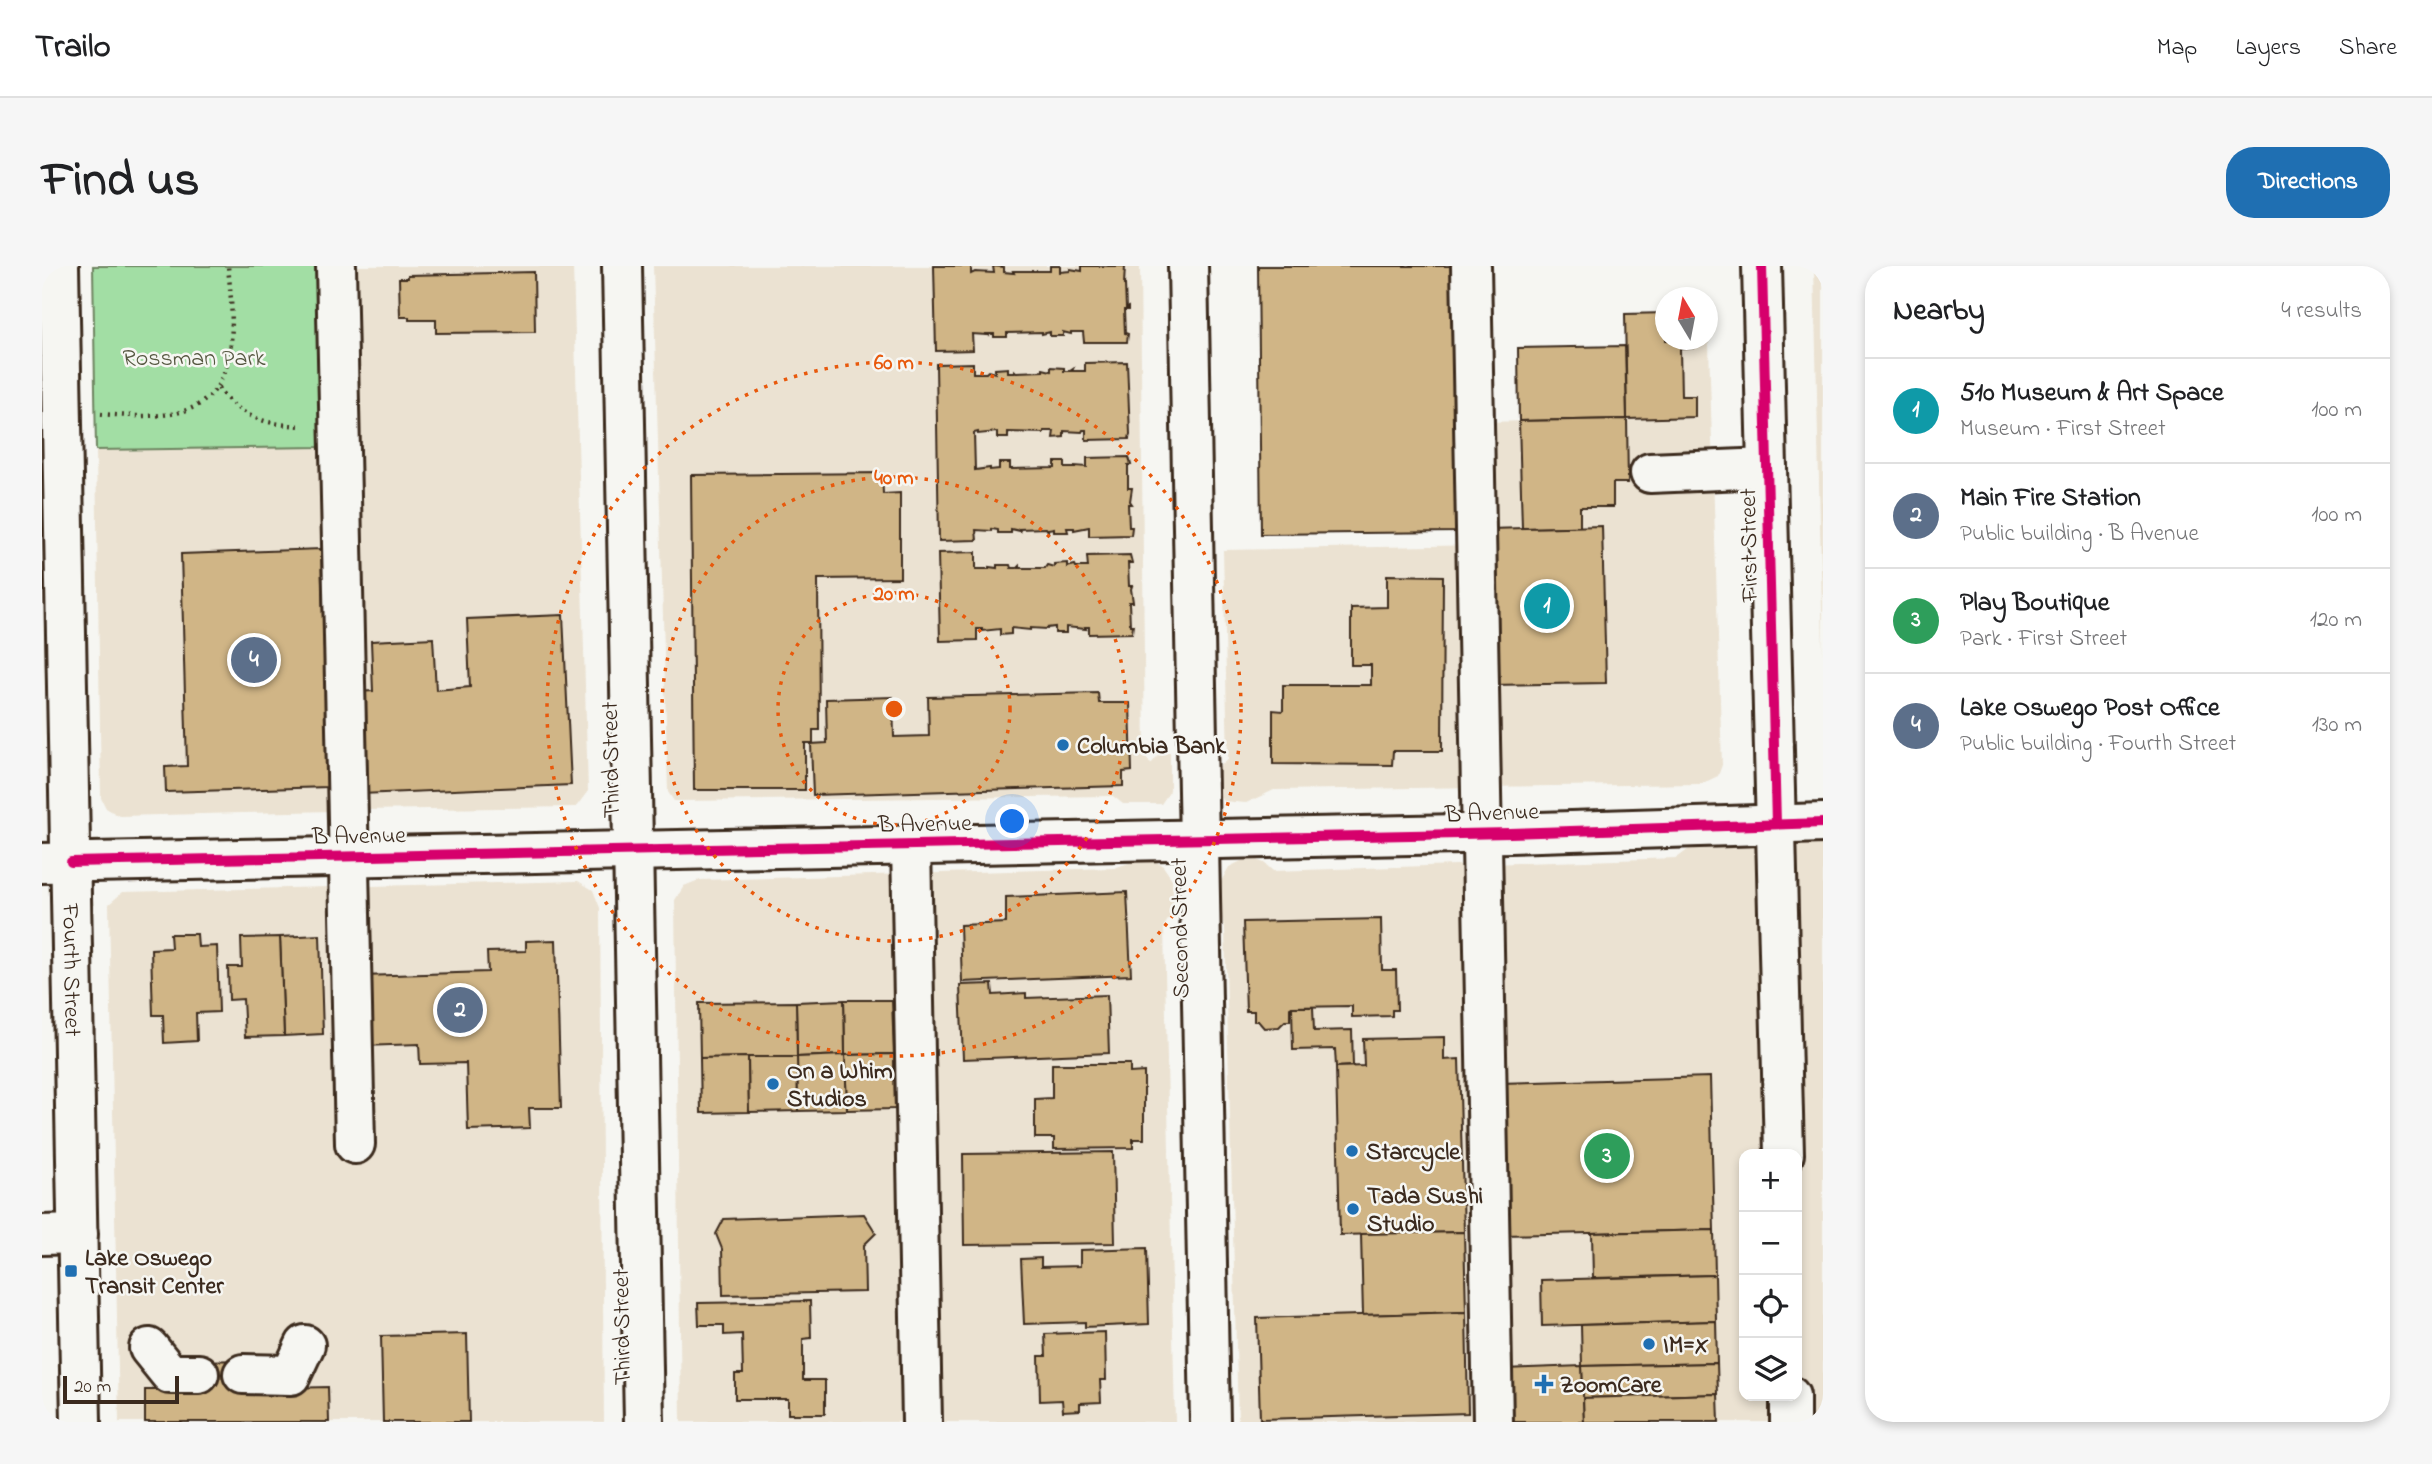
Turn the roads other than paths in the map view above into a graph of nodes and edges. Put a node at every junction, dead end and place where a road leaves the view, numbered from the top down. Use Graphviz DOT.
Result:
graph roads {
  1 [pos="59,266"];
  2 [pos="336,266"];
  3 [pos="622,266"];
  4 [pos="1188,266"];
  5 [pos="1471,266"];
  6 [pos="1762,266"];
  7 [pos="1767,468"];
  8 [pos="1650,473"];
  9 [pos="1823,823"];
  10 [pos="1776,824"];
  11 [pos="1482,834"];
  12 [pos="1198,839"];
  13 [pos="911,844"];
  14 [pos="633,851"];
  15 [pos="347,857"];
  16 [pos="56,863"];
  17 [pos="57,936"];
  18 [pos="355,1144"];
  19 [pos="1784,1149"];
  20 [pos="60,1234"];
  21 [pos="305,1345"];
  22 [pos="149,1348"];
  23 [pos="199,1374"];
  24 [pos="243,1374"];
  25 [pos="1790,1401"];
  26 [pos="81,1422"];
  27 [pos="644,1422"];
  28 [pos="922,1422"];
  29 [pos="1210,1422"];
  30 [pos="1493,1422"];
  31 [pos="1790,1422"];
  1 -- 16 [label="street, Fourth Street"];
  2 -- 15 [label="street"];
  3 -- 14 [label="street, Third Street"];
  4 -- 12 [label="street, Second Street"];
  5 -- 11 [label="street"];
  6 -- 7 [label="street, First Street"];
  7 -- 8 [label="street"];
  7 -- 10 [label="street, First Street"];
  9 -- 10 [label="street, B Avenue"];
  10 -- 11 [label="street, B Avenue"];
  10 -- 19 [label="street, First Street"];
  11 -- 12 [label="street, B Avenue"];
  11 -- 30 [label="street"];
  12 -- 13 [label="street, B Avenue"];
  12 -- 29 [label="street, Second Street"];
  13 -- 14 [label="street, B Avenue"];
  13 -- 28 [label="street"];
  14 -- 15 [label="street, B Avenue"];
  14 -- 27 [label="street, Third Street"];
  15 -- 16 [label="street, B Avenue"];
  15 -- 18 [label="street"];
  16 -- 17 [label="street, Fourth Street"];
  17 -- 20 [label="street, Fourth Street"];
  20 -- 26 [label="street, Fourth Street"];
  21 -- 24 [label="street"];
  22 -- 23 [label="street"];
  25 -- 31 [label="street"];
}
